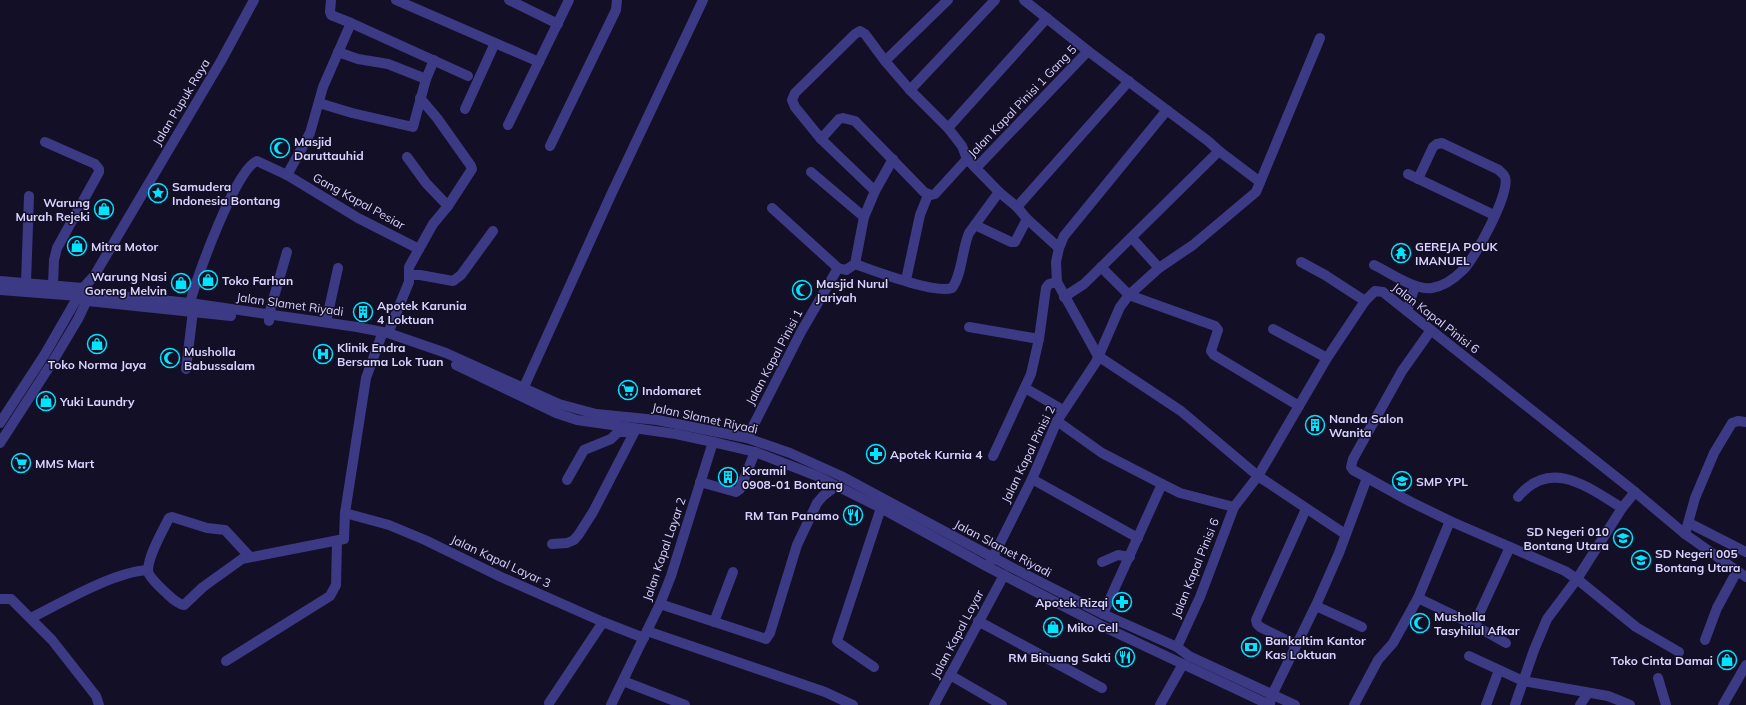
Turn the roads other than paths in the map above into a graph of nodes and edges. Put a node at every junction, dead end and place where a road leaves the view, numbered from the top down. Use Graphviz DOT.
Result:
graph roads {
  1 [pos="254,0"];
  2 [pos="331,0"];
  3 [pos="396,0"];
  4 [pos="509,0"];
  5 [pos="569,0"];
  6 [pos="617,0"];
  7 [pos="703,0"];
  8 [pos="948,0"];
  9 [pos="995,0"];
  10 [pos="1024,0"];
  11 [pos="416,4"];
  12 [pos="1048,18"];
  13 [pos="351,23"];
  14 [pos="558,24"];
  15 [pos="1320,38"];
  16 [pos="495,43"];
  17 [pos="1088,51"];
  18 [pos="338,52"];
  19 [pos="434,60"];
  20 [pos="885,61"];
  21 [pos="539,62"];
  22 [pos="468,76"];
  23 [pos="426,79"];
  24 [pos="1129,81"];
  25 [pos="910,90"];
  26 [pos="420,98"];
  27 [pos="319,103"];
  28 [pos="465,109"];
  29 [pos="1167,110"];
  30 [pos="508,125"];
  31 [pos="948,128"];
  32 [pos="821,139"];
  33 [pos="45,142"];
  34 [pos="550,146"];
  35 [pos="1218,151"];
  36 [pos="407,157"];
  37 [pos="893,159"];
  38 [pos="967,159"];
  39 [pos="976,168"];
  40 [pos="811,172"];
  41 [pos="1408,174"];
  42 [pos="287,175"];
  43 [pos="1418,179"];
  44 [pos="1260,182"];
  45 [pos="875,191"];
  46 [pos="999,192"];
  47 [pos="928,195"];
  48 [pos="29,196"];
  49 [pos="448,206"];
  50 [pos="1017,207"];
  51 [pos="772,208"];
  52 [pos="1494,215"];
  53 [pos="864,217"];
  54 [pos="1027,219"];
  55 [pos="975,225"];
  56 [pos="492,231"];
  57 [pos="1132,238"];
  58 [pos="1059,248"];
  59 [pos="419,249"];
  60 [pos="287,252"];
  61 [pos="1302,262"];
  62 [pos="854,264"];
  63 [pos="1374,265"];
  64 [pos="1101,267"];
  65 [pos="338,268"];
  66 [pos="838,268"];
  67 [pos="1159,268"];
  68 [pos="409,275"];
  69 [pos="906,280"];
  70 [pos="0,281"];
  71 [pos="1057,282"];
  72 [pos="26,283"];
  73 [pos="53,285"];
  74 [pos="1415,286"];
  75 [pos="0,290"];
  76 [pos="85,295"];
  77 [pos="1129,295"];
  78 [pos="1064,297"];
  79 [pos="1365,301"];
  80 [pos="192,307"];
  81 [pos="1407,311"];
  82 [pos="269,318"];
  83 [pos="326,322"];
  84 [pos="969,327"];
  85 [pos="1273,329"];
  86 [pos="1431,330"];
  87 [pos="385,335"];
  88 [pos="1039,339"];
  89 [pos="1098,356"];
  90 [pos="1327,358"];
  91 [pos="186,369"];
  92 [pos="524,387"];
  93 [pos="1025,388"];
  94 [pos="1299,406"];
  95 [pos="1063,410"];
  96 [pos="1056,421"];
  97 [pos="0,422"];
  98 [pos="1746,422"];
  99 [pos="635,430"];
  100 [pos="747,438"];
  101 [pos="713,442"];
  102 [pos="0,443"];
  103 [pos="755,452"];
  104 [pos="790,454"];
  105 [pos="993,456"];
  106 [pos="786,463"];
  107 [pos="1258,476"];
  108 [pos="1367,478"];
  109 [pos="1032,479"];
  110 [pos="567,480"];
  111 [pos="700,482"];
  112 [pos="1162,484"];
  113 [pos="839,486"];
  114 [pos="1635,492"];
  115 [pos="1518,497"];
  116 [pos="1234,507"];
  117 [pos="881,508"];
  118 [pos="1622,508"];
  119 [pos="1306,509"];
  120 [pos="345,513"];
  121 [pos="1450,521"];
  122 [pos="1689,523"];
  123 [pos="1345,534"];
  124 [pos="1685,534"];
  125 [pos="1138,538"];
  126 [pos="337,542"];
  127 [pos="552,544"];
  128 [pos="1510,547"];
  129 [pos="1746,552"];
  130 [pos="250,557"];
  131 [pos="992,557"];
  132 [pos="1130,557"];
  133 [pos="1102,562"];
  134 [pos="988,567"];
  135 [pos="148,570"];
  136 [pos="1737,571"];
  137 [pos="733,572"];
  138 [pos="1004,575"];
  139 [pos="1746,577"];
  140 [pos="1577,579"];
  141 [pos="1418,598"];
  142 [pos="0,599"];
  143 [pos="660,604"];
  144 [pos="1316,606"];
  145 [pos="1103,614"];
  146 [pos="31,618"];
  147 [pos="978,621"];
  148 [pos="603,622"];
  149 [pos="714,622"];
  150 [pos="1474,625"];
  151 [pos="1362,627"];
  152 [pos="646,635"];
  153 [pos="1705,640"];
  154 [pos="1506,643"];
  155 [pos="1296,645"];
  156 [pos="1177,647"];
  157 [pos="1679,652"];
  158 [pos="1469,656"];
  159 [pos="226,661"];
  160 [pos="1183,664"];
  161 [pos="1746,664"];
  162 [pos="874,667"];
  163 [pos="1499,670"];
  164 [pos="950,675"];
  165 [pos="1658,678"];
  166 [pos="623,681"];
  167 [pos="1523,681"];
  168 [pos="1102,688"];
  169 [pos="1588,693"];
  170 [pos="1270,702"];
  171 [pos="549,703"];
  172 [pos="99,705"];
  173 [pos="611,705"];
  174 [pos="685,705"];
  175 [pos="853,705"];
  176 [pos="934,705"];
  177 [pos="1002,705"];
  178 [pos="1160,705"];
  179 [pos="1295,705"];
  180 [pos="1354,705"];
  181 [pos="1486,705"];
  182 [pos="1515,705"];
  183 [pos="1580,705"];
  184 [pos="1630,705"];
  185 [pos="1666,705"];
  186 [pos="1723,705"];
  1 -- 76 [label="street, Jalan Pupuk Raya"];
  2 -- 13 [label="street"];
  3 -- 11 [label="street"];
  4 -- 14 [label="street"];
  5 -- 14 [label="street"];
  6 -- 34 [label="street"];
  7 -- 92 [label="street"];
  8 -- 20 [label="street"];
  9 -- 25 [label="street"];
  10 -- 12 [label="street"];
  11 -- 16 [label="street"];
  12 -- 17 [label="street"];
  12 -- 31 [label="street"];
  13 -- 18 [label="street"];
  13 -- 19 [label="street"];
  14 -- 21 [label="street"];
  15 -- 44 [label="street, Jalan Kapal Pinisi 2"];
  16 -- 21 [label="street"];
  16 -- 28 [label="street"];
  17 -- 24 [label="street"];
  17 -- 39 [label="street, Jalan Kapal Pinisi 1 Gang 5"];
  18 -- 23 [label="street"];
  18 -- 27 [label="street"];
  19 -- 22 [label="street"];
  19 -- 23 [label="street"];
  20 -- 25 [label="street"];
  20 -- 32 [label="street"];
  21 -- 30 [label="street"];
  23 -- 26 [label="street"];
  24 -- 29 [label="street"];
  24 -- 50 [label="street"];
  25 -- 31 [label="street"];
  26 -- 27 [label="street"];
  26 -- 49 [label="street"];
  27 -- 42 [label="street"];
  29 -- 35 [label="street"];
  29 -- 58 [label="street"];
  31 -- 38 [label="street"];
  32 -- 37 [label="street"];
  32 -- 45 [label="street"];
  33 -- 73 [label="street"];
  35 -- 44 [label="street"];
  35 -- 57 [label="street"];
  36 -- 49 [label="street"];
  37 -- 45 [label="street"];
  37 -- 47 [label="street"];
  38 -- 39 [label="street"];
  38 -- 47 [label="street"];
  39 -- 46 [label="street"];
  40 -- 53 [label="street"];
  41 -- 43 [label="street"];
  42 -- 59 [label="street, Gang Kapal Pesiar"];
  42 -- 80 [label="street, Gang Kapal Pesiar"];
  43 -- 52 [label="street"];
  43 -- 52 [label="street"];
  44 -- 67 [label="street, Jalan Kapal Pinisi 2"];
  45 -- 53 [label="street"];
  46 -- 50 [label="street"];
  46 -- 55 [label="street"];
  47 -- 69 [label="street"];
  48 -- 72 [label="street"];
  49 -- 59 [label="street"];
  50 -- 54 [label="street"];
  51 -- 66 [label="street"];
  52 -- 74 [label="street"];
  53 -- 62 [label="street"];
  54 -- 55 [label="street"];
  54 -- 58 [label="street"];
  55 -- 69 [label="street"];
  56 -- 68 [label="street"];
  57 -- 64 [label="street"];
  57 -- 67 [label="street"];
  58 -- 71 [label="street"];
  59 -- 68 [label="street"];
  60 -- 82 [label="street"];
  61 -- 79 [label="street"];
  62 -- 66 [label="street"];
  62 -- 69 [label="street"];
  63 -- 74 [label="street"];
  64 -- 77 [label="street"];
  64 -- 78 [label="street"];
  65 -- 83 [label="street"];
  66 -- 100 [label="street, Jalan Kapal Pinisi 1"];
  67 -- 77 [label="street, Jalan Kapal Pinisi 2"];
  68 -- 87 [label="street"];
  70 -- 72 [label="street"];
  71 -- 78 [label="street"];
  71 -- 88 [label="street"];
  72 -- 73 [label="street"];
  73 -- 76 [label="street"];
  74 -- 81 [label="street"];
  75 -- 76 [label="street"];
  76 -- 80 [label="street, Jalan Slamet Riyadi"];
  76 -- 97 [label="street"];
  76 -- 102 [label="street"];
  77 -- 89 [label="street, Jalan Kapal Pinisi 2"];
  77 -- 94 [label="street"];
  78 -- 89 [label="street"];
  79 -- 81 [label="street, Jalan Kapal Pinisi 6"];
  79 -- 90 [label="street, Jalan Kapal Pinisi 6"];
  80 -- 82 [label="street, Jalan Slamet Riyadi"];
  80 -- 91 [label="street, Gang Kapal Pesiar"];
  81 -- 86 [label="street, Jalan Kapal Pinisi 6"];
  82 -- 83 [label="street, Jalan Slamet Riyadi"];
  82 -- 87 [label="street, Jalan Slamet Riyadi"];
  83 -- 87 [label="street, Jalan Slamet Riyadi"];
  84 -- 88 [label="street"];
  85 -- 90 [label="street"];
  86 -- 108 [label="street"];
  86 -- 114 [label="street, Jalan Kapal Pinisi 6"];
  87 -- 92 [label="street, Jalan Slamet Riyadi"];
  87 -- 99 [label="street, Jalan Slamet Riyadi"];
  87 -- 120 [label="street"];
  88 -- 93 [label="street"];
  89 -- 95 [label="street, Jalan Kapal Pinisi 2"];
  89 -- 107 [label="street"];
  90 -- 94 [label="street, Jalan Kapal Pinisi 6"];
  92 -- 100 [label="street, Jalan Slamet Riyadi"];
  93 -- 95 [label="street"];
  93 -- 105 [label="street"];
  94 -- 107 [label="street, Jalan Kapal Pinisi 6"];
  95 -- 96 [label="street, Jalan Kapal Pinisi 2"];
  96 -- 109 [label="street, Jalan Kapal Pinisi 2"];
  96 -- 112 [label="street"];
  98 -- 122 [label="street"];
  99 -- 101 [label="street, Jalan Slamet Riyadi"];
  99 -- 110 [label="street"];
  99 -- 127 [label="street"];
  100 -- 104 [label="street, Jalan Slamet Riyadi"];
  101 -- 103 [label="street, Jalan Slamet Riyadi"];
  101 -- 111 [label="street, Jalan Kapal Layar 2"];
  103 -- 106 [label="street, Jalan Slamet Riyadi"];
  103 -- 111 [label="street"];
  104 -- 106 [label="street"];
  104 -- 131 [label="street, Jalan Slamet Riyadi"];
  106 -- 113 [label="street, Jalan Slamet Riyadi"];
  107 -- 116 [label="street, Jalan Kapal Pinisi 6"];
  107 -- 119 [label="street"];
  108 -- 121 [label="street"];
  108 -- 123 [label="street"];
  109 -- 125 [label="street"];
  109 -- 131 [label="street, Jalan Kapal Pinisi 2"];
  111 -- 143 [label="street, Jalan Kapal Layar 2"];
  112 -- 116 [label="street"];
  112 -- 125 [label="street"];
  113 -- 117 [label="street, Jalan Slamet Riyadi"];
  113 -- 149 [label="street"];
  114 -- 118 [label="street"];
  114 -- 124 [label="street, Jalan Kapal Pinisi 6"];
  115 -- 118 [label="street"];
  116 -- 156 [label="street, Jalan Kapal Pinisi 6"];
  117 -- 134 [label="street, Jalan Slamet Riyadi"];
  117 -- 162 [label="street"];
  118 -- 140 [label="street"];
  119 -- 123 [label="street"];
  119 -- 155 [label="street"];
  120 -- 126 [label="street"];
  120 -- 148 [label="street, Jalan Kapal Layar 3"];
  121 -- 128 [label="street"];
  121 -- 141 [label="street"];
  122 -- 124 [label="street"];
  122 -- 129 [label="street"];
  123 -- 144 [label="street"];
  124 -- 136 [label="street, Jalan Kapal Pinisi 6"];
  125 -- 132 [label="street"];
  126 -- 130 [label="street"];
  126 -- 159 [label="street"];
  128 -- 140 [label="street"];
  128 -- 150 [label="street"];
  130 -- 135 [label="street"];
  130 -- 135 [label="street"];
  131 -- 134 [label="street, Jalan Kapal Pinisi 2"];
  131 -- 145 [label="street, Jalan Slamet Riyadi"];
  132 -- 133 [label="street"];
  132 -- 145 [label="street"];
  134 -- 138 [label="street, Jalan Slamet Riyadi"];
  135 -- 146 [label="street"];
  136 -- 139 [label="street, Jalan Kapal Pinisi 6"];
  136 -- 153 [label="street"];
  137 -- 149 [label="street"];
  138 -- 147 [label="street, Jalan Kapal Layar"];
  138 -- 160 [label="street, Jalan Slamet Riyadi"];
  140 -- 157 [label="street"];
  140 -- 167 [label="street"];
  141 -- 150 [label="street"];
  141 -- 180 [label="street"];
  142 -- 146 [label="street"];
  143 -- 149 [label="street"];
  143 -- 152 [label="street, Jalan Kapal Layar 2"];
  144 -- 151 [label="street"];
  144 -- 155 [label="street"];
  145 -- 156 [label="street, Jalan Slamet Riyadi"];
  146 -- 172 [label="street"];
  147 -- 164 [label="street, Jalan Kapal Layar"];
  147 -- 168 [label="street"];
  148 -- 152 [label="street, Jalan Kapal Layar 3"];
  148 -- 171 [label="street"];
  150 -- 154 [label="street"];
  152 -- 166 [label="street, Jalan Kapal Layar 2"];
  152 -- 175 [label="street, Jalan Kapal Layar 3"];
  155 -- 170 [label="street"];
  156 -- 170 [label="street, Jalan Slamet Riyadi"];
  158 -- 163 [label="street"];
  160 -- 170 [label="street, Jalan Slamet Riyadi"];
  160 -- 178 [label="street"];
  161 -- 186 [label="street"];
  163 -- 167 [label="street"];
  163 -- 181 [label="street"];
  164 -- 176 [label="street, Jalan Kapal Layar"];
  164 -- 177 [label="street"];
  165 -- 185 [label="street"];
  166 -- 173 [label="street, Jalan Kapal Layar 2"];
  166 -- 174 [label="street"];
  167 -- 169 [label="street"];
  167 -- 182 [label="street"];
  169 -- 183 [label="street"];
  169 -- 184 [label="street"];
  170 -- 179 [label="street, Jalan Slamet Riyadi"];
}
